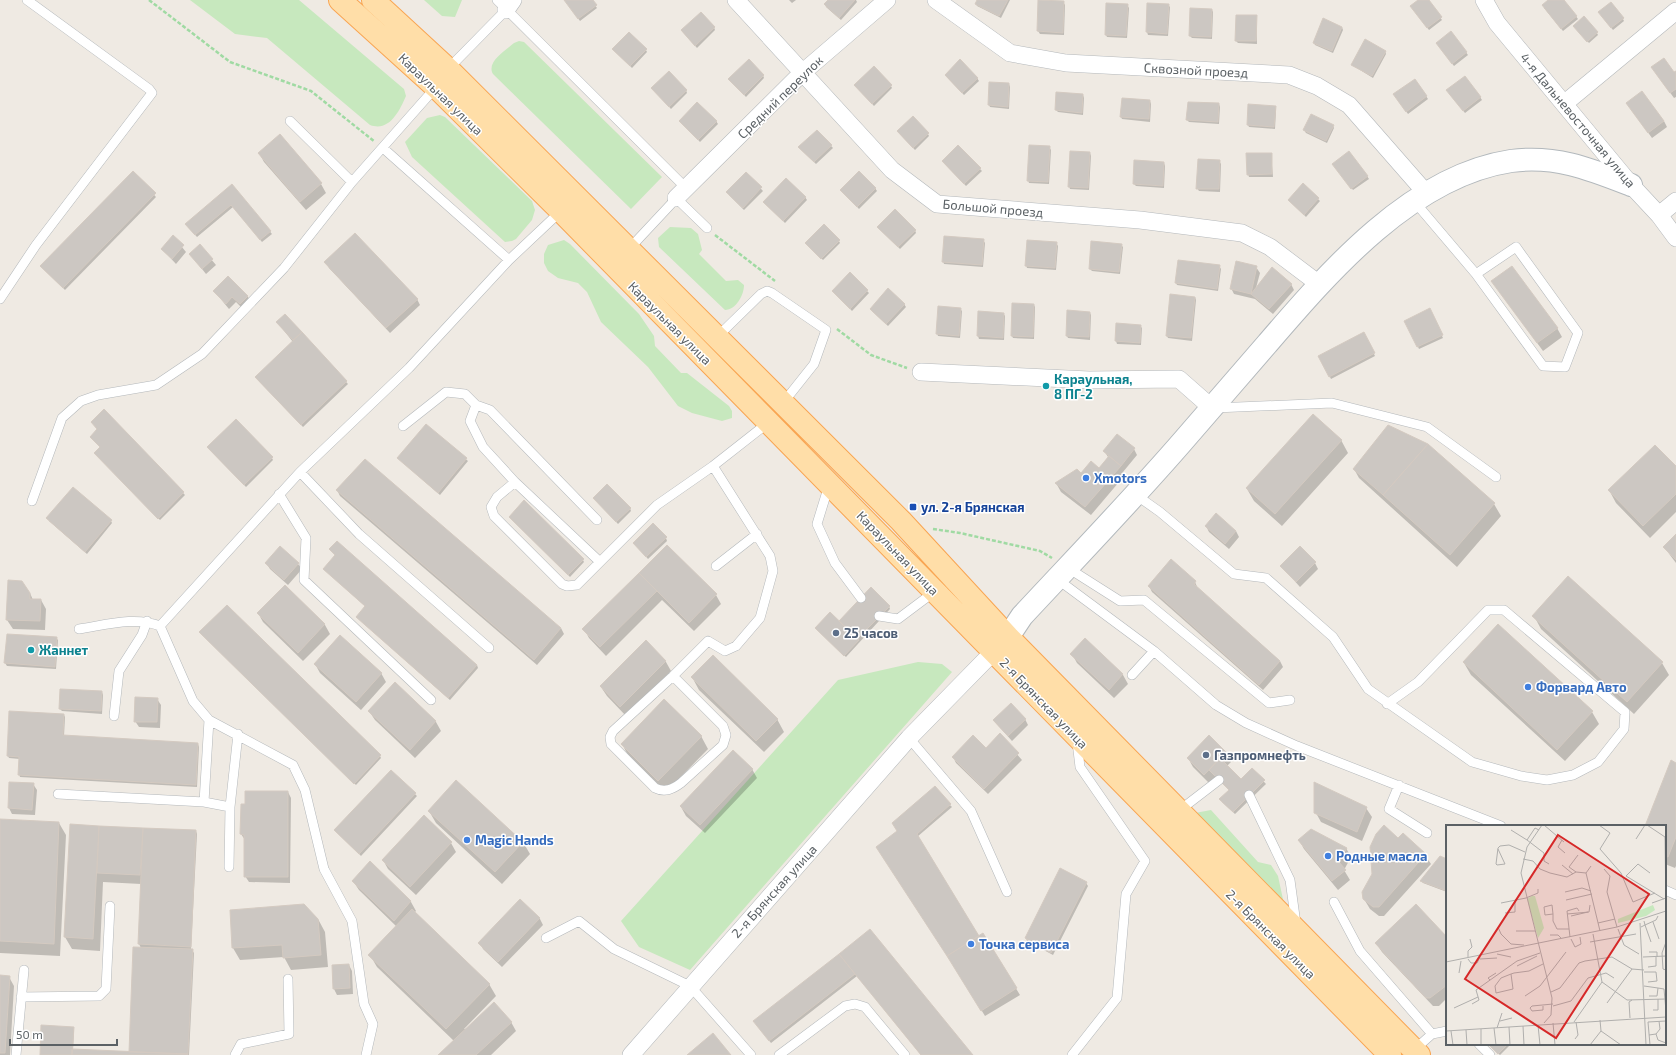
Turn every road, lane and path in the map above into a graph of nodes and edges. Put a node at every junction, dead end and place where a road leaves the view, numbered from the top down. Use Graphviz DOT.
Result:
graph roads {
  1 [pos="27,0"];
  2 [pos="149,0"];
  3 [pos="340,0"];
  4 [pos="373,0"];
  5 [pos="736,0"];
  6 [pos="887,0"];
  7 [pos="936,0"];
  8 [pos="1484,0"];
  9 [pos="506,3"];
  10 [pos="1676,11"];
  11 [pos="448,69"];
  12 [pos="802,73"];
  13 [pos="436,87"];
  14 [pos="1565,103"];
  15 [pos="290,121"];
  16 [pos="383,148"];
  17 [pos="352,182"];
  18 [pos="1631,185"];
  19 [pos="681,193"];
  20 [pos="1420,197"];
  21 [pos="1676,201"];
  22 [pos="561,211"];
  23 [pos="1659,215"];
  24 [pos="707,228"];
  25 [pos="1676,238"];
  26 [pos="630,249"];
  27 [pos="509,260"];
  28 [pos="1476,274"];
  29 [pos="1318,284"];
  30 [pos="0,299"];
  31 [pos="717,337"];
  32 [pos="921,372"];
  33 [pos="783,403"];
  34 [pos="476,405"];
  35 [pos="1212,408"];
  36 [pos="770,422"];
  37 [pos="403,426"];
  38 [pos="713,466"];
  39 [pos="300,472"];
  40 [pos="1496,477"];
  41 [pos="515,482"];
  42 [pos="829,484"];
  43 [pos="279,494"];
  44 [pos="1136,494"];
  45 [pos="32,501"];
  46 [pos="597,520"];
  47 [pos="927,528"];
  48 [pos="757,534"];
  49 [pos="599,561"];
  50 [pos="716,566"];
  51 [pos="1062,573"];
  52 [pos="935,591"];
  53 [pos="860,598"];
  54 [pos="880,616"];
  55 [pos="147,621"];
  56 [pos="160,626"];
  57 [pos="79,629"];
  58 [pos="1001,645"];
  59 [pos="489,648"];
  60 [pos="1154,651"];
  61 [pos="1132,675"];
  62 [pos="673,676"];
  63 [pos="431,700"];
  64 [pos="1290,700"];
  65 [pos="1387,704"];
  66 [pos="114,716"];
  67 [pos="210,720"];
  68 [pos="238,734"];
  69 [pos="909,738"];
  70 [pos="1077,738"];
  71 [pos="1219,780"];
  72 [pos="1399,786"];
  73 [pos="58,794"];
  74 [pos="1249,795"];
  75 [pos="204,802"];
  76 [pos="230,807"];
  77 [pos="1180,810"];
  78 [pos="1498,825"];
  79 [pos="1426,833"];
  80 [pos="229,867"];
  81 [pos="1666,890"];
  82 [pos="1007,892"];
  83 [pos="1676,895"];
  84 [pos="1334,902"];
  85 [pos="110,906"];
  86 [pos="1297,931"];
  87 [pos="546,938"];
  88 [pos="24,970"];
  89 [pos="288,979"];
  90 [pos="690,986"];
  91 [pos="21,997"];
  92 [pos="1446,1031"];
  93 [pos="1432,1034"];
  94 [pos="1480,1045"];
  95 [pos="1416,1052"];
  96 [pos="16,1055"];
  97 [pos="235,1055"];
  98 [pos="366,1055"];
  99 [pos="631,1055"];
  100 [pos="751,1055"];
  101 [pos="780,1055"];
  102 [pos="905,1055"];
  103 [pos="1072,1055"];
  104 [pos="1390,1055"];
  105 [pos="1490,1055"];
  1 -- 30 [label="lane"];
  2 -- 16 [label="path"];
  3 -- 13 [label="main road, Караульная улица"];
  4 -- 11 [label="main road, Караульная улица"];
  5 -- 12 [label="street, Большой проезд"];
  6 -- 12 [label="street, Средний переулок"];
  7 -- 20 [label="street, Сквозной проезд"];
  8 -- 14 [label="street, 4-я Дальневосточная улица"];
  9 -- 11 [label="lane"];
  9 -- 19 [label="lane"];
  10 -- 14 [label="street"];
  11 -- 26 [label="main road, Караульная улица"];
  12 -- 19 [label="street, Средний переулок"];
  12 -- 29 [label="street, Большой проезд"];
  13 -- 16 [label="lane"];
  13 -- 22 [label="main road, Караульная улица"];
  14 -- 18 [label="street, 4-я Дальневосточная улица"];
  15 -- 17 [label="lane"];
  16 -- 17 [label="lane"];
  16 -- 27 [label="lane"];
  17 -- 45 [label="lane"];
  18 -- 20 [label="street"];
  18 -- 23 [label="street, 4-я Дальневосточная улица"];
  19 -- 24 [label="lane"];
  19 -- 26 [label="lane"];
  20 -- 28 [label="lane"];
  20 -- 29 [label="street"];
  21 -- 23 [label="street"];
  22 -- 27 [label="lane"];
  22 -- 36 [label="main road, Караульная улица"];
  23 -- 25 [label="street, 4-я Дальневосточная улица"];
  26 -- 31 [label="main road, Караульная улица"];
  27 -- 39 [label="lane"];
  28 -- 28 [label="lane"];
  29 -- 35 [label="street"];
  31 -- 33 [label="main road, Караульная улица"];
  31 -- 33 [label="lane"];
  32 -- 35 [label="street"];
  33 -- 58 [label="main road, Караульная улица"];
  34 -- 37 [label="lane"];
  34 -- 41 [label="lane"];
  34 -- 46 [label="lane"];
  35 -- 40 [label="lane"];
  35 -- 44 [label="street"];
  36 -- 38 [label="lane"];
  36 -- 42 [label="main road, Караульная улица"];
  38 -- 48 [label="lane"];
  38 -- 49 [label="lane"];
  39 -- 43 [label="lane"];
  39 -- 59 [label="lane"];
  41 -- 49 [label="lane"];
  41 -- 49 [label="lane"];
  42 -- 52 [label="main road, Караульная улица"];
  42 -- 53 [label="lane"];
  43 -- 56 [label="lane"];
  43 -- 63 [label="lane"];
  44 -- 51 [label="street"];
  44 -- 65 [label="lane"];
  47 -- 51 [label="path"];
  48 -- 50 [label="lane"];
  48 -- 62 [label="lane"];
  51 -- 58 [label="street"];
  51 -- 60 [label="lane"];
  51 -- 64 [label="lane"];
  52 -- 54 [label="lane"];
  52 -- 58 [label="main road, Караульная улица"];
  55 -- 56 [label="lane"];
  55 -- 57 [label="lane"];
  55 -- 66 [label="lane"];
  56 -- 67 [label="lane"];
  58 -- 69 [label="street, 2-я Брянская улица"];
  58 -- 70 [label="main road, 2-я Брянская улица"];
  58 -- 77 [label="main road, 2-я Брянская улица"];
  60 -- 61 [label="lane"];
  60 -- 72 [label="lane"];
  62 -- 62 [label="lane"];
  65 -- 65 [label="lane"];
  67 -- 68 [label="lane"];
  67 -- 75 [label="lane"];
  68 -- 76 [label="lane"];
  68 -- 98 [label="lane"];
  69 -- 82 [label="lane"];
  69 -- 90 [label="street, 2-я Брянская улица"];
  70 -- 103 [label="lane"];
  70 -- 104 [label="main road, 2-я Брянская улица"];
  71 -- 77 [label="lane"];
  72 -- 78 [label="lane"];
  72 -- 79 [label="lane"];
  73 -- 75 [label="lane"];
  74 -- 86 [label="lane"];
  75 -- 76 [label="lane"];
  76 -- 80 [label="lane"];
  77 -- 86 [label="main road, 2-я Брянская улица"];
  81 -- 83 [label="lane"];
  84 -- 93 [label="lane"];
  85 -- 91 [label="lane"];
  86 -- 95 [label="main road, 2-я Брянская улица"];
  87 -- 90 [label="lane"];
  88 -- 91 [label="lane"];
  89 -- 97 [label="lane"];
  90 -- 99 [label="street, 2-я Брянская улица"];
  90 -- 100 [label="lane"];
  91 -- 96 [label="lane"];
  92 -- 93 [label="lane"];
  93 -- 95 [label="lane"];
  94 -- 105 [label="lane"];
  101 -- 102 [label="lane"];
}
